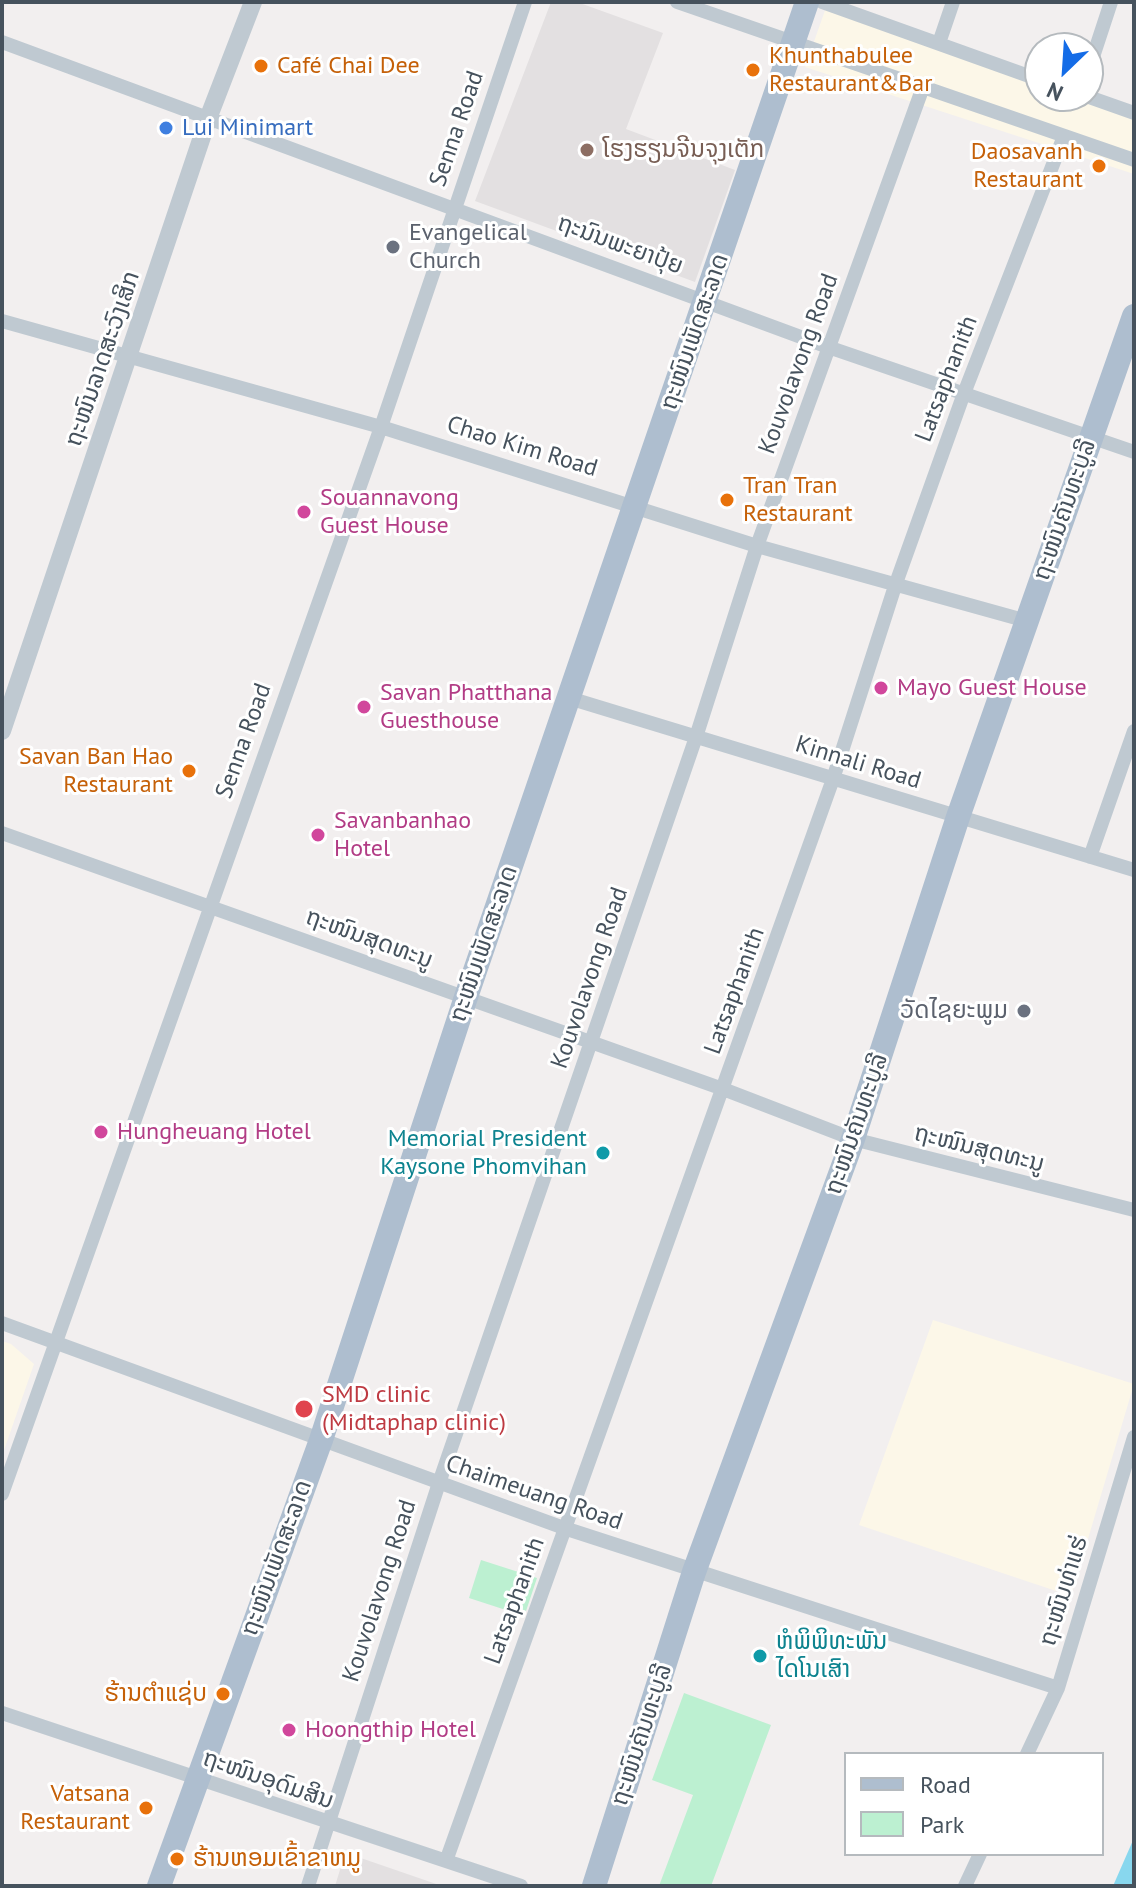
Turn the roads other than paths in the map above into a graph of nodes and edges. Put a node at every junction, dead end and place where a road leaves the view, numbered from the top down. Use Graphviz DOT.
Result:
graph roads {
  1 [pos="253,2"];
  2 [pos="525,2"];
  3 [pos="677,2"];
  4 [pos="807,2"];
  5 [pos="822,2"];
  6 [pos="953,2"];
  7 [pos="1111,2"];
  8 [pos="1101,32"];
  9 [pos="2,42"];
  10 [pos="939,43"];
  11 [pos="795,44"];
  12 [pos="1024,74"];
  13 [pos="923,87"];
  14 [pos="1104,102"];
  15 [pos="1134,113"];
  16 [pos="209,116"];
  17 [pos="1064,136"];
  18 [pos="1134,160"];
  19 [pos="453,207"];
  20 [pos="705,299"];
  21 [pos="1134,316"];
  22 [pos="2,321"];
  23 [pos="828,347"];
  24 [pos="129,357"];
  25 [pos="963,396"];
  26 [pos="381,427"];
  27 [pos="1090,437"];
  28 [pos="1134,452"];
  29 [pos="635,505"];
  30 [pos="757,546"];
  31 [pos="895,586"];
  32 [pos="1027,621"];
  33 [pos="569,698"];
  34 [pos="2,731"];
  35 [pos="1134,731"];
  36 [pos="696,737"];
  37 [pos="833,779"];
  38 [pos="958,817"];
  39 [pos="2,833"];
  40 [pos="1090,857"];
  41 [pos="1134,870"];
  42 [pos="209,904"];
  43 [pos="466,997"];
  44 [pos="591,1044"];
  45 [pos="723,1089"];
  46 [pos="853,1139"];
  47 [pos="1134,1210"];
  48 [pos="2,1323"];
  49 [pos="59,1342"];
  50 [pos="1134,1437"];
  51 [pos="321,1440"];
  52 [pos="439,1483"];
  53 [pos="2,1494"];
  54 [pos="564,1528"];
  55 [pos="694,1572"];
  56 [pos="1058,1688"];
  57 [pos="2,1713"];
  58 [pos="1028,1752"];
  59 [pos="197,1779"];
  60 [pos="327,1823"];
  61 [pos="979,1856"];
  62 [pos="446,1861"];
  63 [pos="159,1886"];
  64 [pos="308,1886"];
  65 [pos="521,1886"];
  66 [pos="594,1886"];
  67 [pos="965,1886"];
  1 -- 16 [label="street, ຖະໜົນລາດສະວົງເສິກ"];
  2 -- 19 [label="street, Senna Road"];
  3 -- 11 [label="street"];
  4 -- 11 [label="main road, ຖະໜົນເພັດສະລາດ"];
  5 -- 10 [label="street"];
  6 -- 10 [label="street"];
  7 -- 8 [label="street"];
  9 -- 16 [label="street, ຖະນົນພະຍາປຸ້ຍ"];
  10 -- 12 [label="street"];
  11 -- 13 [label="street"];
  11 -- 20 [label="main road, ຖະໜົນເພັດສະລາດ"];
  13 -- 17 [label="street"];
  13 -- 23 [label="street, Kouvolavong Road"];
  14 -- 15 [label="street"];
  16 -- 19 [label="street, ຖະນົນພະຍາປຸ້ຍ"];
  16 -- 24 [label="street, ຖະໜົນລາດສະວົງເສິກ"];
  17 -- 18 [label="street"];
  17 -- 25 [label="street, Latsaphanith"];
  19 -- 20 [label="street, ຖະນົນພະຍາປຸ້ຍ"];
  19 -- 26 [label="street, Senna Road"];
  20 -- 23 [label="street, ຖະນົນພະຍາປຸ້ຍ"];
  20 -- 29 [label="main road, ຖະໜົນເພັດສະລາດ"];
  21 -- 27 [label="main road, ຖະໜົນຄັນທະບູລີ"];
  22 -- 24 [label="street, Chao Kim Road"];
  23 -- 25 [label="street, ຖະນົນພະຍາປຸ້ຍ"];
  23 -- 30 [label="street, Kouvolavong Road"];
  24 -- 26 [label="street, Chao Kim Road"];
  24 -- 34 [label="street, ຖະໜົນລາດສະວົງເສິກ"];
  25 -- 27 [label="street, ຖະນົນພະຍາປຸ້ຍ"];
  25 -- 31 [label="street, Latsaphanith"];
  26 -- 29 [label="street, Chao Kim Road"];
  26 -- 42 [label="street, Senna Road"];
  27 -- 28 [label="street, ຖະນົນພະຍາປຸ້ຍ"];
  27 -- 32 [label="main road, ຖະໜົນຄັນທະບູລີ"];
  29 -- 30 [label="street, Chao Kim Road"];
  29 -- 33 [label="main road, ຖະໜົນເພັດສະລາດ"];
  30 -- 31 [label="street, Chao Kim Road"];
  30 -- 36 [label="street, Kouvolavong Road"];
  31 -- 32 [label="street, Chao Kim Road"];
  31 -- 37 [label="street, Latsaphanith"];
  32 -- 38 [label="main road, ຖະໜົນຄັນທະບູລີ"];
  33 -- 36 [label="street, Kinnali Road"];
  33 -- 43 [label="main road, ຖະໜົນເພັດສະລາດ"];
  35 -- 40 [label="street"];
  36 -- 37 [label="street, Kinnali Road"];
  36 -- 44 [label="street, Kouvolavong Road"];
  37 -- 38 [label="street, Kinnali Road"];
  37 -- 45 [label="street, Latsaphanith"];
  38 -- 40 [label="street, Kinnali Road"];
  38 -- 46 [label="main road, ຖະໜົນຄັນທະບູລີ"];
  39 -- 42 [label="street, ຖະໜົນສຸດທະນູ"];
  40 -- 41 [label="street, Kinnali Road"];
  42 -- 43 [label="street, ຖະໜົນສຸດທະນູ"];
  42 -- 49 [label="street, Senna Road"];
  43 -- 44 [label="street, ຖະໜົນສຸດທະນູ"];
  43 -- 51 [label="main road, ຖະໜົນເພັດສະລາດ"];
  44 -- 45 [label="street, ຖະໜົນສຸດທະນູ"];
  44 -- 52 [label="street, Kouvolavong Road"];
  45 -- 46 [label="street, ຖະໜົນສຸດທະນູ"];
  45 -- 54 [label="street, Latsaphanith"];
  46 -- 47 [label="street, ຖະໜົນສຸດທະນູ"];
  46 -- 55 [label="main road, ຖະໜົນຄັນທະບູລີ"];
  48 -- 49 [label="street, Chaimeuang Road"];
  49 -- 51 [label="street, Chaimeuang Road"];
  49 -- 53 [label="street, Senna Road"];
  50 -- 56 [label="street, ຖະໜົນທ່າແຮ່"];
  51 -- 52 [label="street, Chaimeuang Road"];
  51 -- 59 [label="main road, ຖະໜົນເພັດສະລາດ"];
  52 -- 54 [label="street, Chaimeuang Road"];
  52 -- 60 [label="street, Kouvolavong Road"];
  54 -- 55 [label="street, Chaimeuang Road"];
  54 -- 62 [label="street, Latsaphanith"];
  55 -- 56 [label="street, Chaimeuang Road"];
  55 -- 66 [label="main road, ຖະໜົນຄັນທະບູລີ"];
  56 -- 58 [label="street, ຖະໜົນທ່າແຮ່"];
  57 -- 59 [label="street, ຖະໜົນອຸດົມສິນ"];
  59 -- 60 [label="street, ຖະໜົນອຸດົມສິນ"];
  59 -- 63 [label="main road, ຖະໜົນເພັດສະລາດ"];
  60 -- 62 [label="street, ຖະໜົນອຸດົມສິນ"];
  60 -- 64 [label="street, Kouvolavong Road"];
  61 -- 67 [label="street"];
  62 -- 65 [label="street, ຖະໜົນອຸດົມສິນ"];
}
